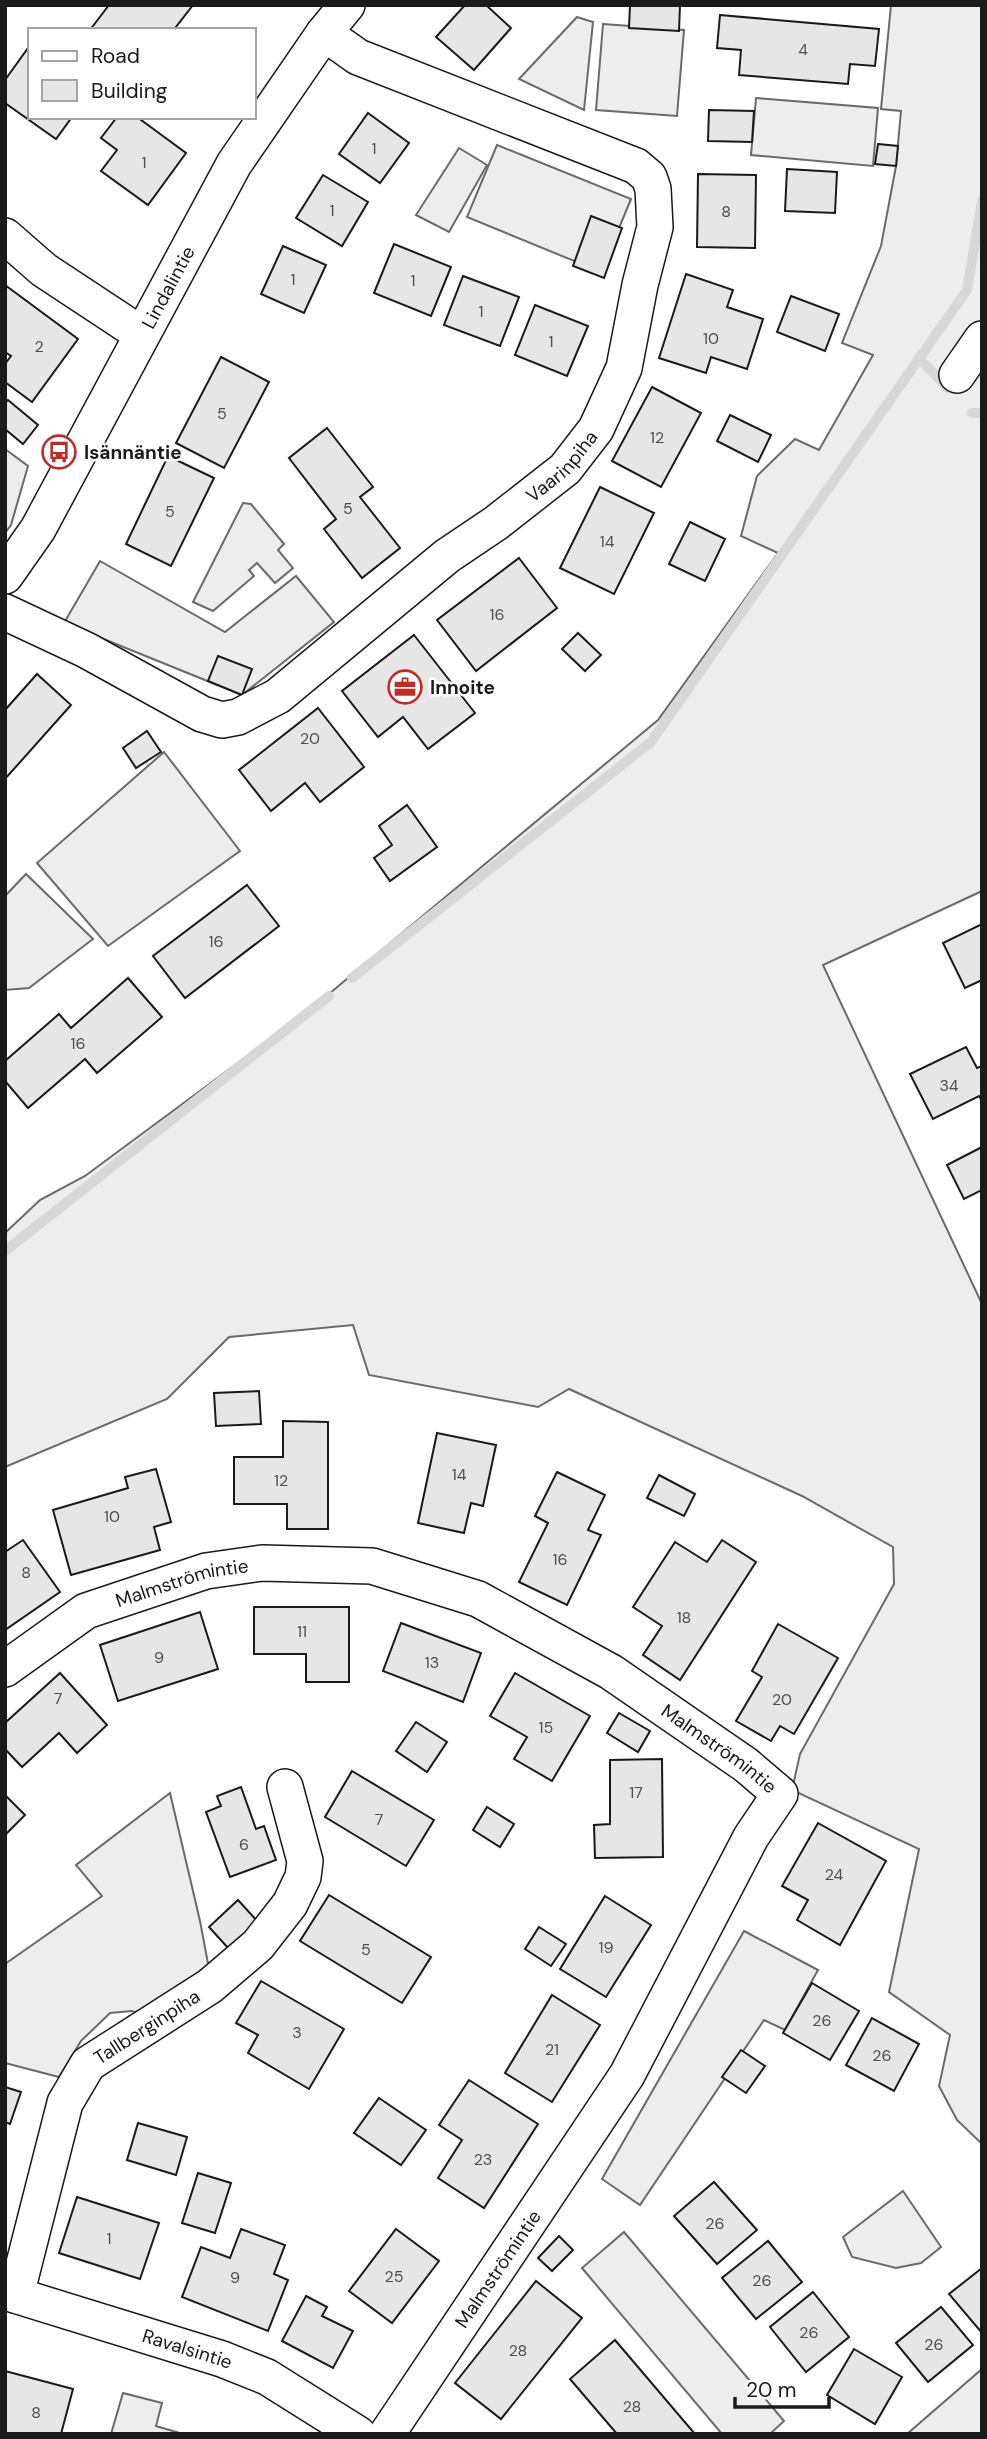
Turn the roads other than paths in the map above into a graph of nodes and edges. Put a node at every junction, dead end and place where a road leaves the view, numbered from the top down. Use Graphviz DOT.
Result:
graph roads {
  1 [pos="347,5"];
  2 [pos="324,33"];
  3 [pos="5,236"];
  4 [pos="141,334"];
  5 [pos="982,339"];
  6 [pos="957,375"];
  7 [pos="5,576"];
  8 [pos="5,612"];
  9 [pos="5,1670"];
  10 [pos="285,1787"];
  11 [pos="11,2293"];
  12 [pos="358,2434"];
  13 [pos="387,2434"];
  1 -- 2 [label="street, Lindalintie"];
  2 -- 4 [label="street, Lindalintie"];
  2 -- 8 [label="street, Vaarinpiha"];
  3 -- 4 [label="street"];
  4 -- 7 [label="street, Lindalintie"];
  5 -- 6 [label="street"];
  9 -- 13 [label="street, Malmströmintie"];
  10 -- 11 [label="street, Tallberginpiha"];
  11 -- 12 [label="street, Ravalsintie"];
}
